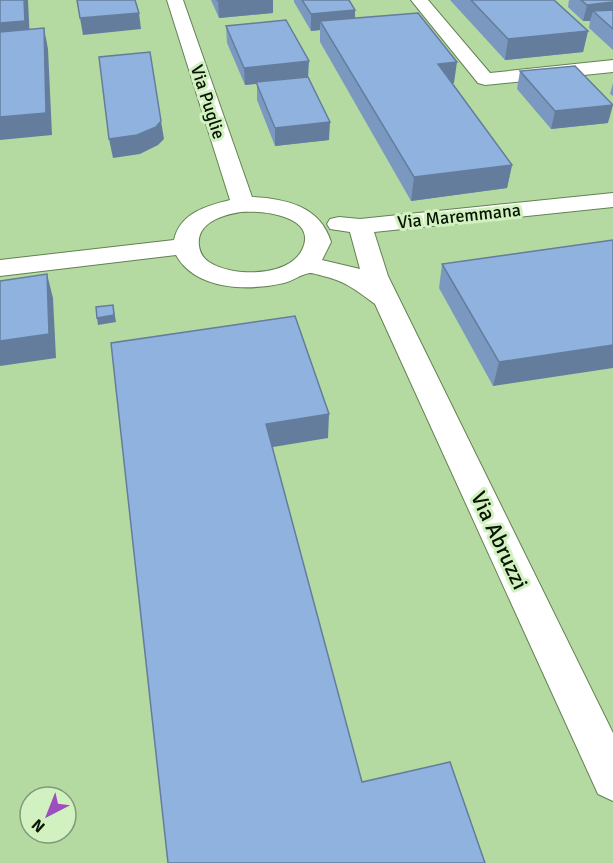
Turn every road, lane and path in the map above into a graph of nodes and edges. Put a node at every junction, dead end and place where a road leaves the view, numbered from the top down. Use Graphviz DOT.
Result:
graph roads {
  1 [pos="175,0"];
  2 [pos="419,0"];
  3 [pos="613,66"];
  4 [pos="613,200"];
  5 [pos="243,204"];
  6 [pos="306,219"];
  7 [pos="360,226"];
  8 [pos="186,246"];
  9 [pos="311,256"];
  10 [pos="0,268"];
  11 [pos="382,288"];
  12 [pos="613,780"];
  1 -- 5 [label="street, Via Puglie"];
  2 -- 3 [label="street"];
  4 -- 7 [label="street, Via Maremmana"];
  5 -- 6 [label="street"];
  5 -- 8 [label="street"];
  6 -- 7 [label="street, Via Maremmana"];
  6 -- 9 [label="street"];
  7 -- 11 [label="street, Via Abruzzi"];
  8 -- 9 [label="street"];
  8 -- 10 [label="street"];
  9 -- 11 [label="street, Via Abruzzi"];
  11 -- 12 [label="street, Via Abruzzi"];
}
